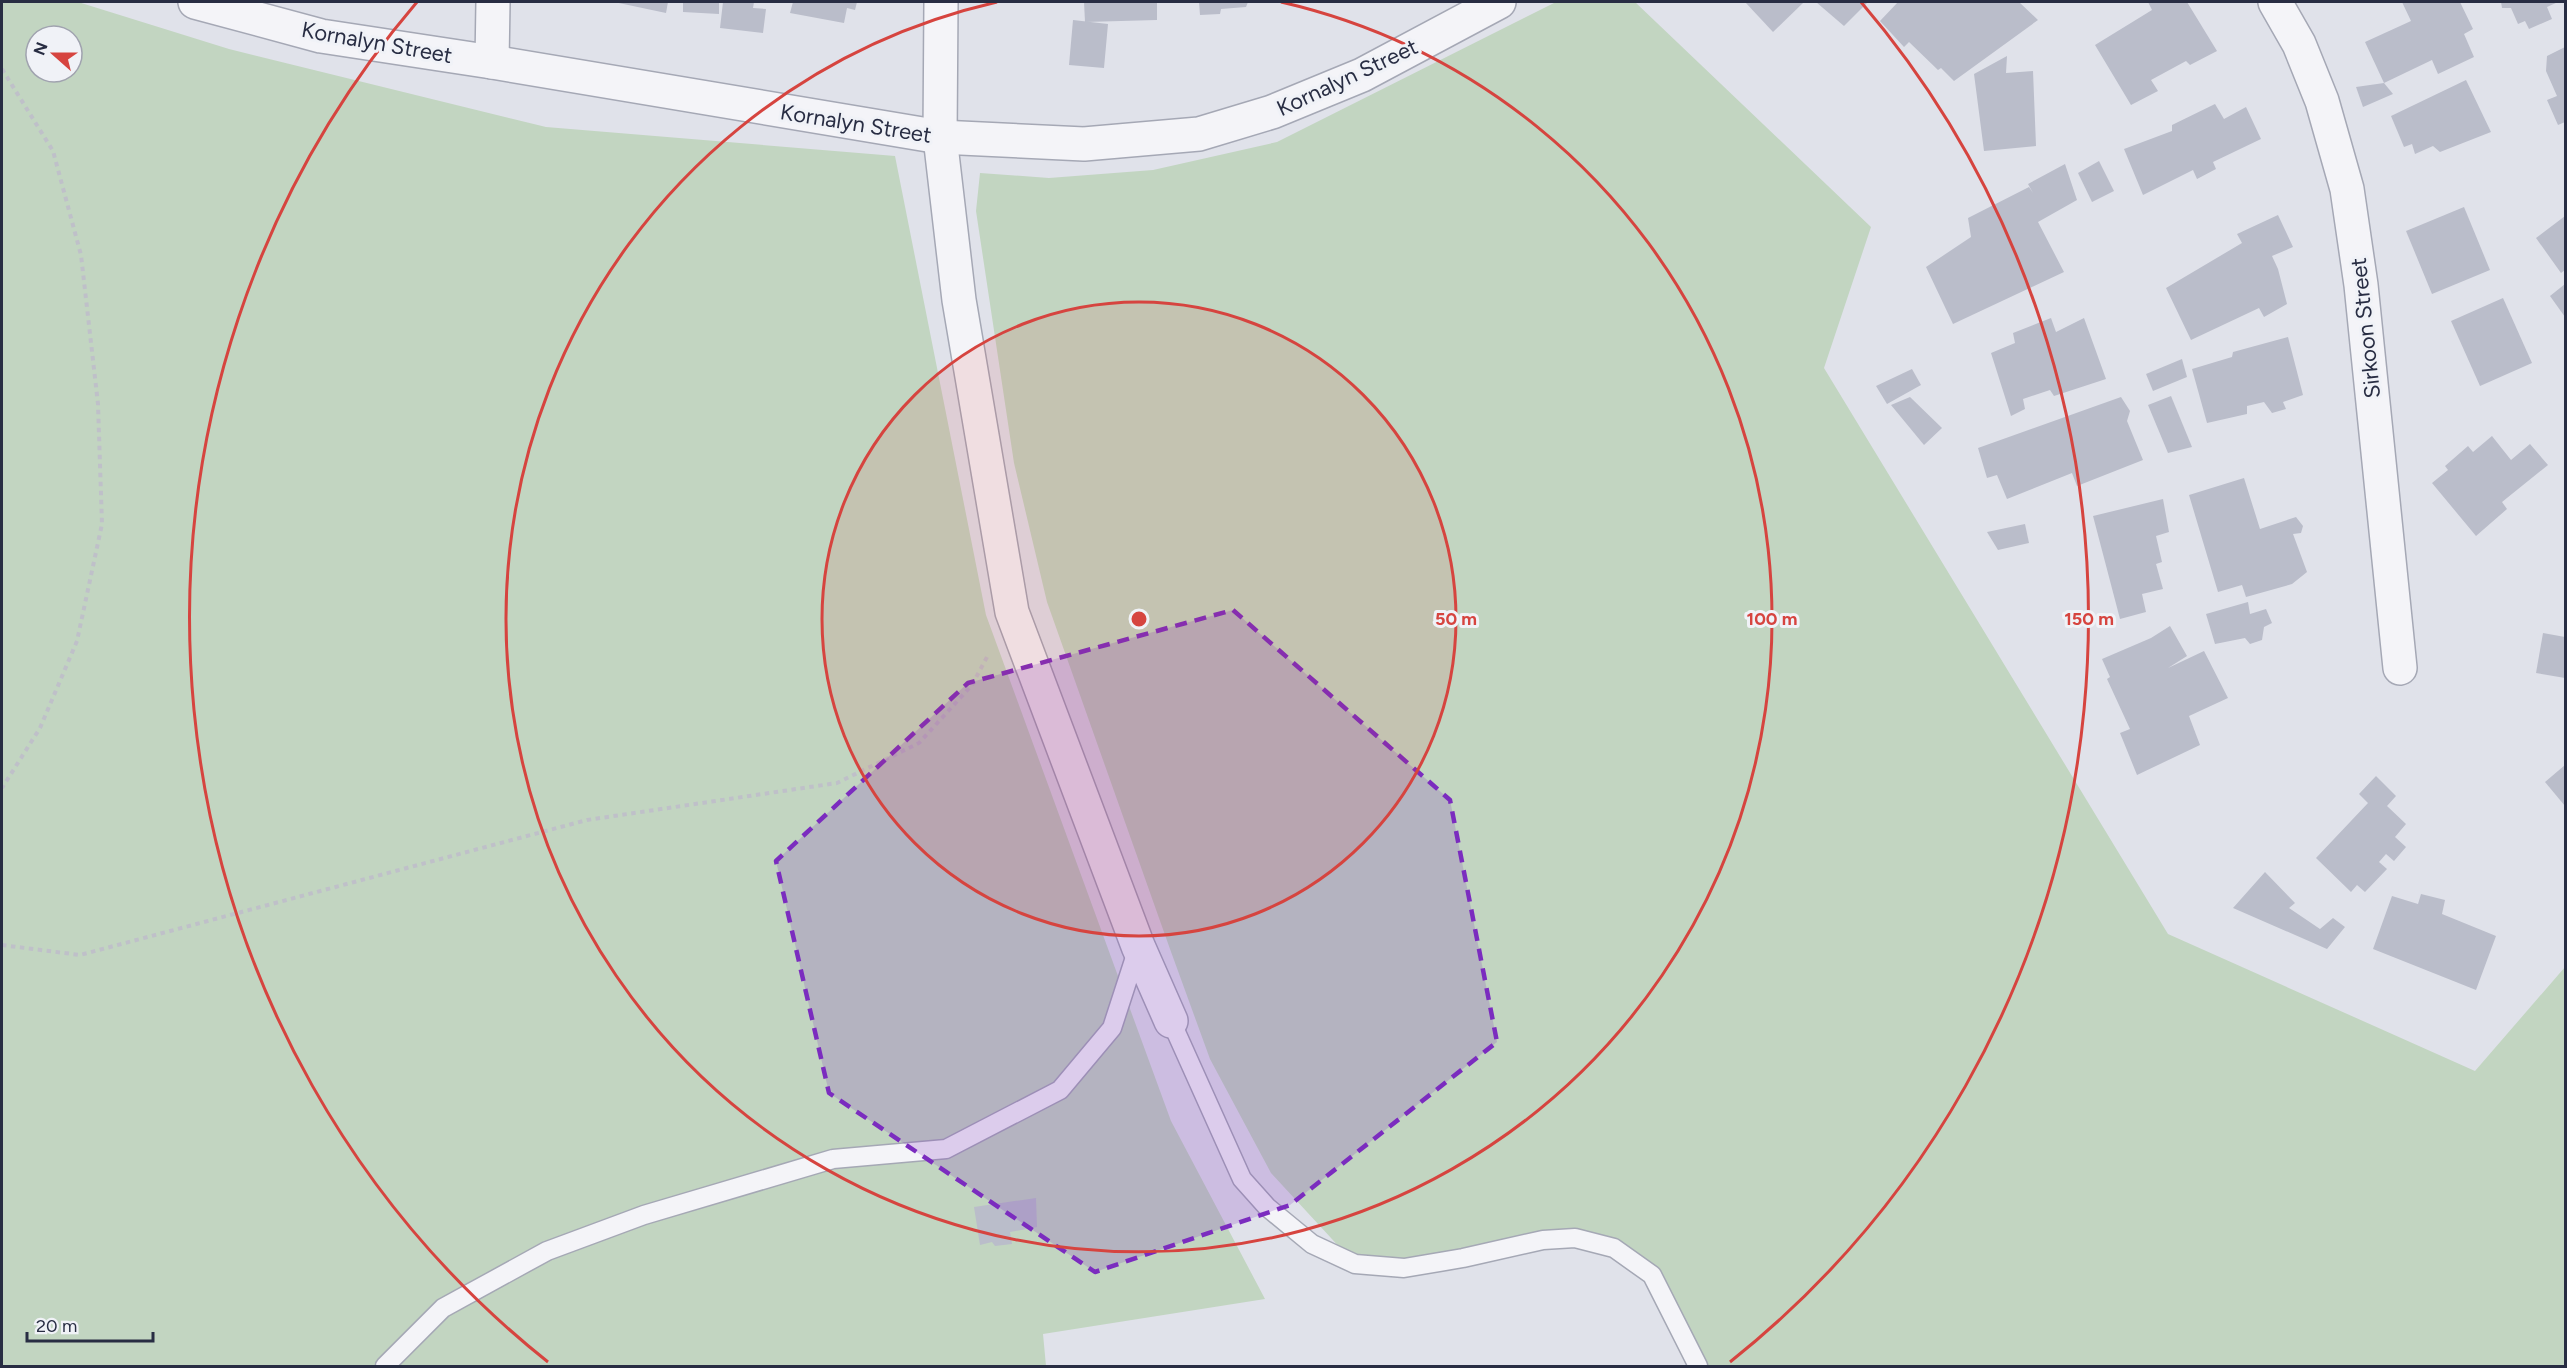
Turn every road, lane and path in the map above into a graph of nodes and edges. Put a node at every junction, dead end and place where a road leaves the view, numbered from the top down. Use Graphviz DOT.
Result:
graph roads {
  1 [pos="195,2"];
  2 [pos="493,2"];
  3 [pos="941,2"];
  4 [pos="1498,2"];
  5 [pos="2275,2"];
  6 [pos="492,62"];
  7 [pos="2,69"];
  8 [pos="940,137"];
  9 [pos="1012,612"];
  10 [pos="2400,668"];
  11 [pos="2,788"];
  12 [pos="2,945"];
  13 [pos="1138,946"];
  14 [pos="1171,1022"];
  15 [pos="385,1366"];
  16 [pos="1698,1366"];
  1 -- 6 [label="street, Kornalyn Street"];
  2 -- 6 [label="street"];
  3 -- 8 [label="street"];
  4 -- 8 [label="street, Kornalyn Street"];
  5 -- 10 [label="street, Sirkoon Street"];
  6 -- 8 [label="street, Kornalyn Street"];
  7 -- 11 [label="path"];
  8 -- 9 [label="street"];
  9 -- 12 [label="path"];
  9 -- 13 [label="street"];
  13 -- 14 [label="street"];
  13 -- 15 [label="lane"];
  14 -- 16 [label="lane"];
}
